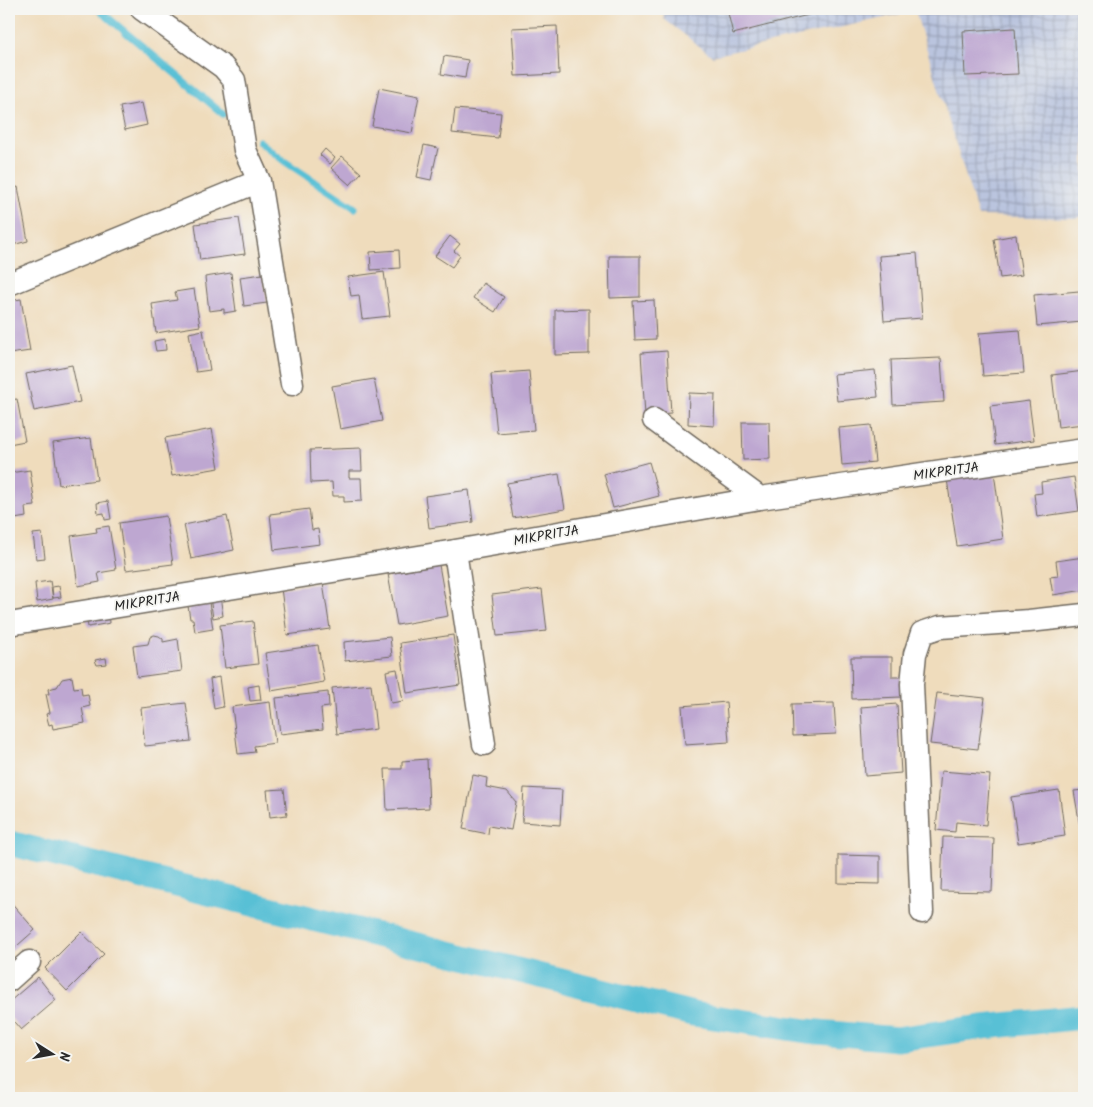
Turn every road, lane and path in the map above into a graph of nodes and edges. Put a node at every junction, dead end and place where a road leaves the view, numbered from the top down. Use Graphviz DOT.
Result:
graph roads {
  1 [pos="142,9"];
  2 [pos="259,181"];
  3 [pos="9,284"];
  4 [pos="292,384"];
  5 [pos="654,420"];
  6 [pos="1084,450"];
  7 [pos="760,498"];
  8 [pos="455,551"];
  9 [pos="1084,615"];
  10 [pos="9,624"];
  11 [pos="484,744"];
  12 [pos="922,912"];
  13 [pos="29,962"];
  14 [pos="9,980"];
  1 -- 2 [label="street"];
  2 -- 3 [label="street"];
  2 -- 4 [label="street"];
  5 -- 7 [label="street"];
  6 -- 7 [label="street, MIKPRITJA"];
  7 -- 8 [label="street, MIKPRITJA"];
  8 -- 10 [label="street, MIKPRITJA"];
  8 -- 11 [label="street"];
  9 -- 12 [label="street"];
  13 -- 14 [label="street"];
}
